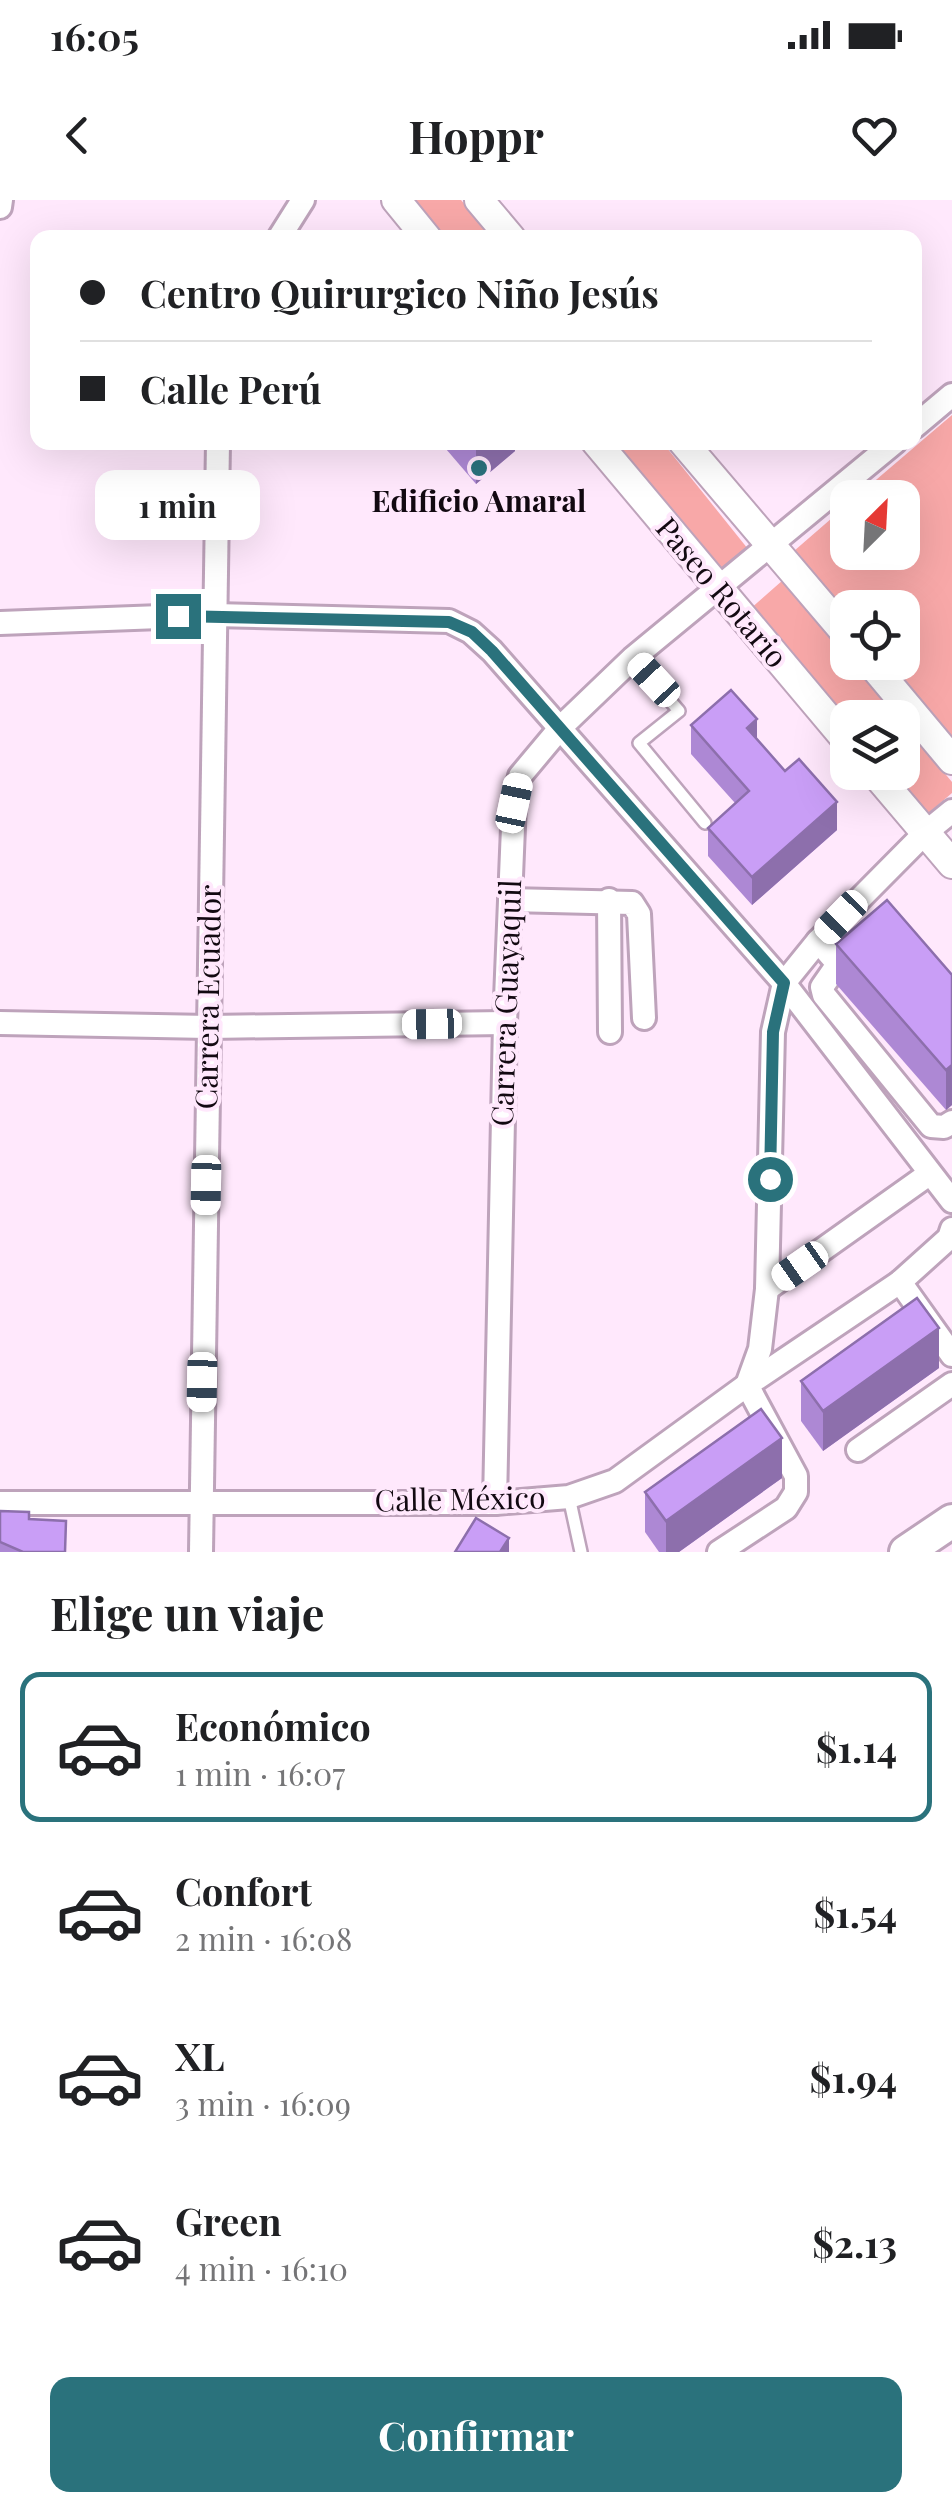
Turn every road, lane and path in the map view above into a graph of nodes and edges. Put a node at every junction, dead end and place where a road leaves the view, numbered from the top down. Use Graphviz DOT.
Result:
graph roads {
  1 [pos="303,200"];
  2 [pos="396,200"];
  3 [pos="479,200"];
  4 [pos="284,230"];
  5 [pos="420,230"];
  6 [pos="504,230"];
  7 [pos="952,395"];
  8 [pos="922,420"];
  9 [pos="218,450"];
  10 [pos="603,450"];
  11 [pos="691,450"];
  12 [pos="885,450"];
  13 [pos="770,546"];
  14 [pos="716,588"];
  15 [pos="214,615"];
  16 [pos="830,615"];
  17 [pos="0,623"];
  18 [pos="633,658"];
  19 [pos="885,680"];
  20 [pos="830,721"];
  21 [pos="561,727"];
  22 [pos="952,760"];
  23 [pos="889,790"];
  24 [pos="952,811"];
  25 [pos="705,823"];
  26 [pos="925,832"];
  27 [pos="952,864"];
  28 [pos="510,900"];
  29 [pos="608,900"];
  30 [pos="818,941"];
  31 [pos="784,983"];
  32 [pos="644,1018"];
  33 [pos="0,1023"];
  34 [pos="505,1023"];
  35 [pos="208,1028"];
  36 [pos="610,1032"];
  37 [pos="952,1122"];
  38 [pos="929,1174"];
  39 [pos="952,1202"];
  40 [pos="952,1229"];
  41 [pos="900,1282"];
  42 [pos="767,1289"];
  43 [pos="952,1355"];
  44 [pos="952,1384"];
  45 [pos="747,1385"];
  46 [pos="858,1450"];
  47 [pos="568,1496"];
  48 [pos="200,1501"];
  49 [pos="0,1503"];
  50 [pos="496,1503"];
  51 [pos="952,1521"];
  52 [pos="201,1552"];
  53 [pos="581,1552"];
  54 [pos="718,1552"];
  55 [pos="906,1552"];
  1 -- 4 [label="street"];
  2 -- 5 [label="street"];
  3 -- 6 [label="street"];
  7 -- 8 [label="street"];
  9 -- 15 [label="street, Carrera Ecuador"];
  10 -- 14 [label="street, Paseo Rotario"];
  11 -- 13 [label="street"];
  12 -- 13 [label="street, Carrera Guayaquil"];
  13 -- 14 [label="street, Carrera Guayaquil"];
  13 -- 16 [label="street"];
  14 -- 18 [label="street, Carrera Guayaquil"];
  14 -- 20 [label="street, Paseo Rotario"];
  15 -- 17 [label="street"];
  15 -- 21 [label="street"];
  15 -- 35 [label="street, Carrera Ecuador"];
  18 -- 21 [label="street, Carrera Guayaquil"];
  18 -- 25 [label="lane"];
  19 -- 22 [label="street"];
  21 -- 28 [label="street, Carrera Guayaquil"];
  21 -- 31 [label="street"];
  23 -- 26 [label="street"];
  24 -- 26 [label="street"];
  26 -- 27 [label="street"];
  26 -- 30 [label="street"];
  28 -- 29 [label="street"];
  28 -- 34 [label="street, Carrera Guayaquil"];
  29 -- 32 [label="street"];
  29 -- 36 [label="street"];
  30 -- 31 [label="street"];
  30 -- 37 [label="street"];
  31 -- 38 [label="street"];
  31 -- 42 [label="street"];
  33 -- 35 [label="street"];
  34 -- 35 [label="street"];
  34 -- 50 [label="street, Carrera Guayaquil"];
  35 -- 48 [label="street, Carrera Ecuador"];
  38 -- 39 [label="street"];
  38 -- 42 [label="street"];
  40 -- 41 [label="street, Calle México"];
  41 -- 43 [label="street"];
  41 -- 45 [label="street, Calle México"];
  42 -- 45 [label="street"];
  44 -- 46 [label="street"];
  45 -- 47 [label="street, Calle México"];
  45 -- 54 [label="street"];
  47 -- 50 [label="street, Calle México"];
  47 -- 53 [label="lane"];
  48 -- 49 [label="street, Calle México"];
  48 -- 50 [label="street, Calle México"];
  48 -- 52 [label="street, Carrera Ecuador"];
  51 -- 55 [label="main road"];
}
